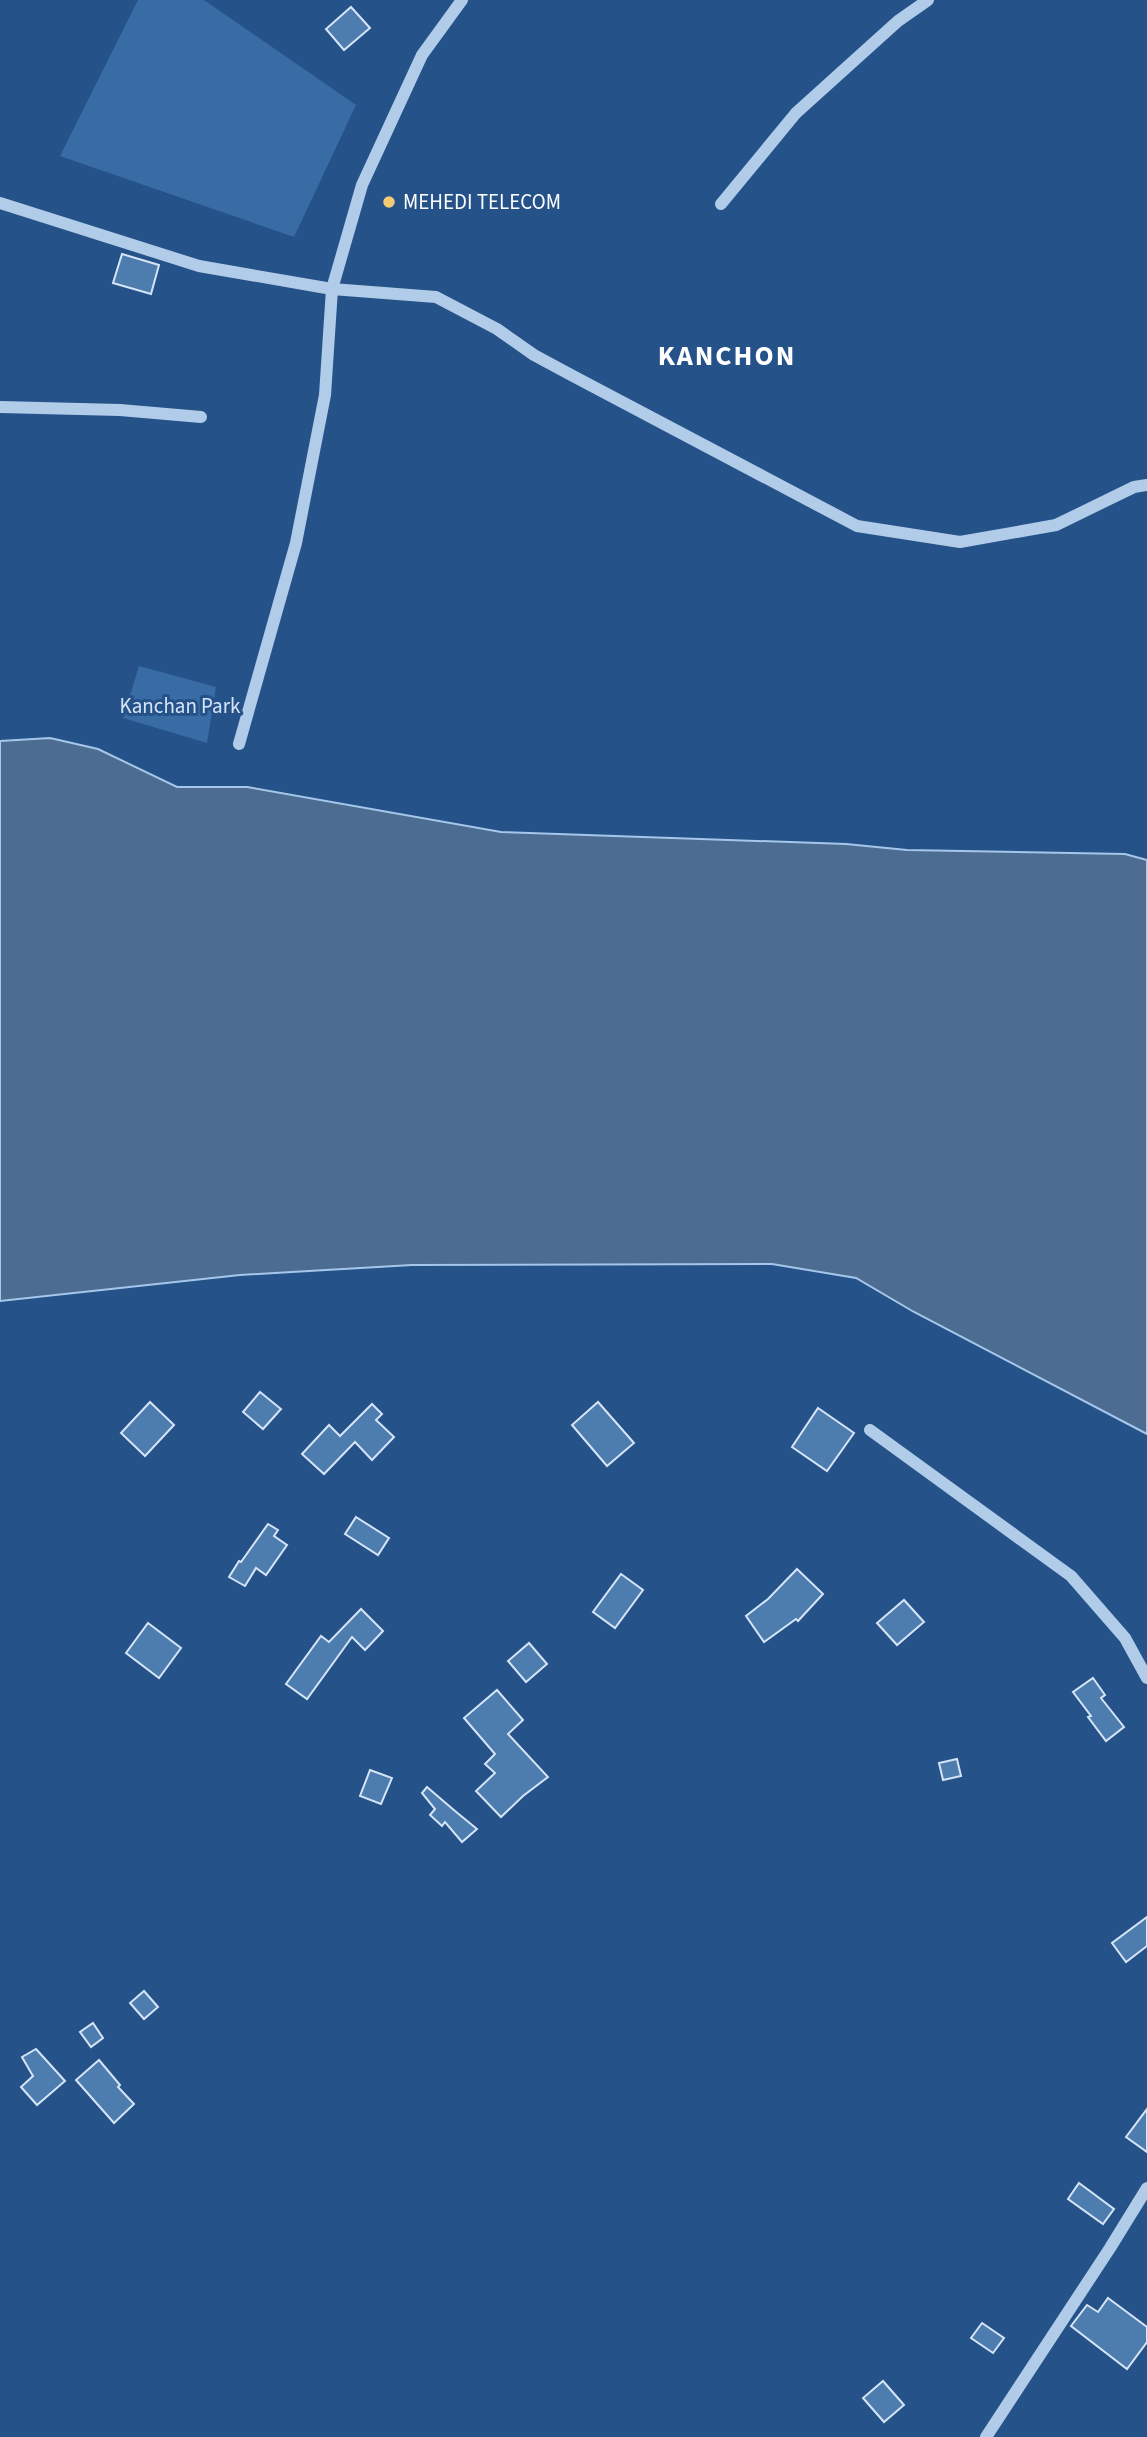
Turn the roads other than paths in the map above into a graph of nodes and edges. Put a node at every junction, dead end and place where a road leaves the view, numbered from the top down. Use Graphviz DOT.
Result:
graph roads {
  1 [pos="462,0"];
  2 [pos="928,0"];
  3 [pos="0,203"];
  4 [pos="721,204"];
  5 [pos="332,289"];
  6 [pos="0,407"];
  7 [pos="201,417"];
  8 [pos="1147,485"];
  9 [pos="239,744"];
  10 [pos="870,1430"];
  11 [pos="1147,1678"];
  12 [pos="1147,2188"];
  13 [pos="986,2437"];
  1 -- 5 [label="street"];
  2 -- 4 [label="street"];
  3 -- 5 [label="street"];
  5 -- 8 [label="street"];
  5 -- 9 [label="street"];
  6 -- 7 [label="street"];
  10 -- 11 [label="street"];
  12 -- 13 [label="street"];
}
